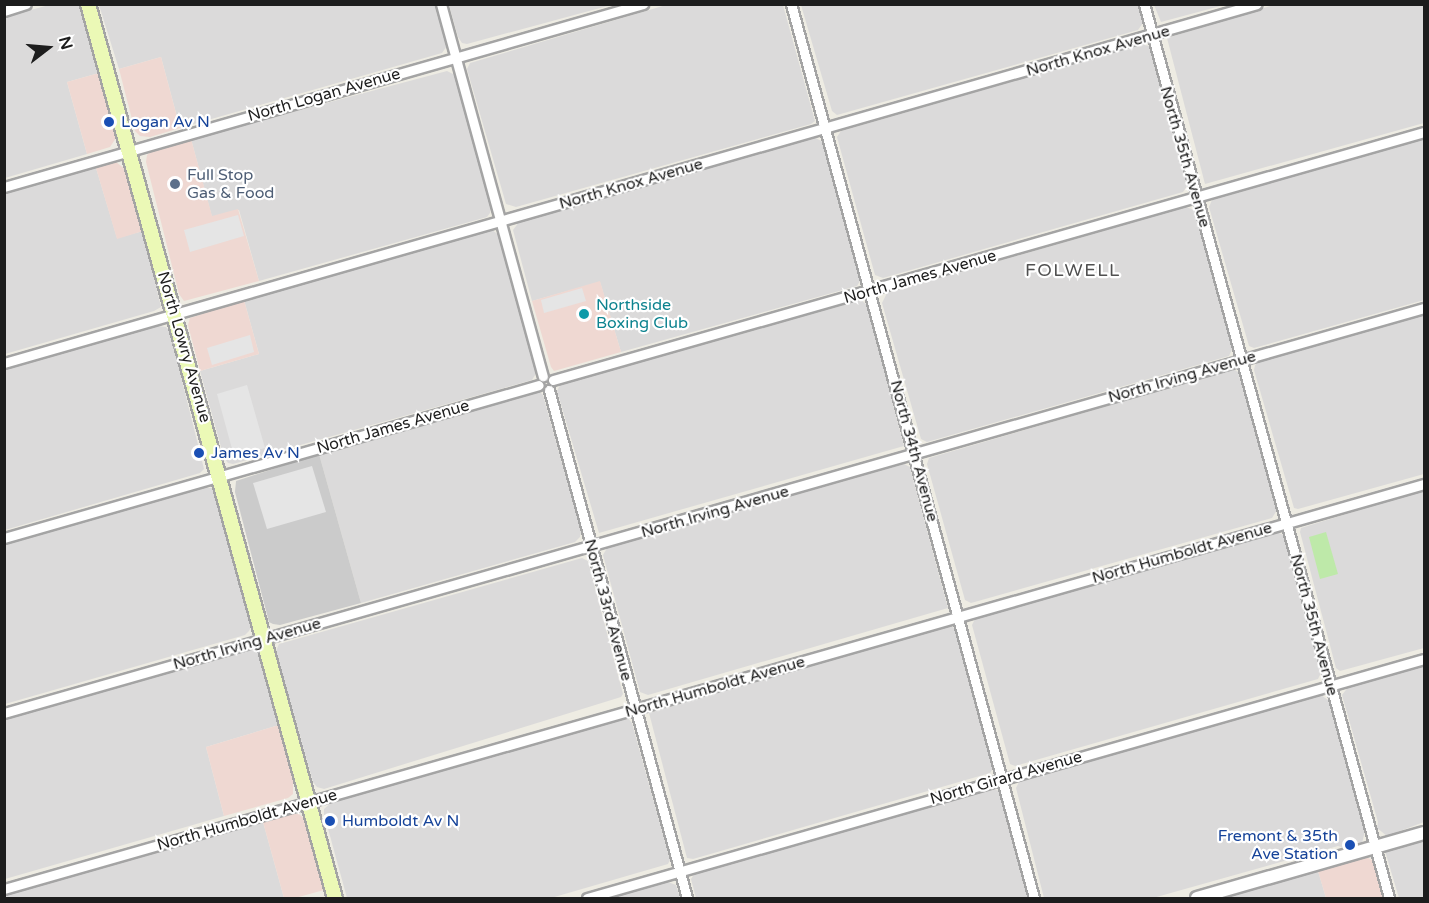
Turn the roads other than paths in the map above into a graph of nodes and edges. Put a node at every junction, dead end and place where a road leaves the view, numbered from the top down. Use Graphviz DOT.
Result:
graph roads {
  1 [pos="26,4"];
  2 [pos="88,4"];
  3 [pos="441,4"];
  4 [pos="643,4"];
  5 [pos="790,4"];
  6 [pos="1144,4"];
  7 [pos="1257,4"];
  8 [pos="4,11"];
  9 [pos="1152,35"];
  10 [pos="456,58"];
  11 [pos="825,129"];
  12 [pos="1425,132"];
  13 [pos="129,150"];
  14 [pos="4,187"];
  15 [pos="1196,198"];
  16 [pos="500,222"];
  17 [pos="869,292"];
  18 [pos="1425,308"];
  19 [pos="174,314"];
  20 [pos="1243,359"];
  21 [pos="4,363"];
  22 [pos="541,380"];
  23 [pos="553,380"];
  24 [pos="549,390"];
  25 [pos="914,454"];
  26 [pos="220,476"];
  27 [pos="1425,484"];
  28 [pos="1285,523"];
  29 [pos="4,538"];
  30 [pos="591,547"];
  31 [pos="958,617"];
  32 [pos="265,639"];
  33 [pos="1425,659"];
  34 [pos="1330,686"];
  35 [pos="636,709"];
  36 [pos="4,713"];
  37 [pos="1001,780"];
  38 [pos="309,802"];
  39 [pos="1425,833"];
  40 [pos="1374,847"];
  41 [pos="680,873"];
  42 [pos="4,889"];
  43 [pos="335,898"];
  44 [pos="587,898"];
  45 [pos="687,898"];
  46 [pos="1035,898"];
  47 [pos="1197,898"];
  48 [pos="1389,898"];
  1 -- 8 [label="street"];
  2 -- 13 [label="main road, North Lowry Avenue"];
  3 -- 10 [label="street"];
  4 -- 10 [label="street, North Logan Avenue"];
  5 -- 11 [label="street, North 34th Avenue"];
  6 -- 9 [label="street, North 35th Avenue"];
  7 -- 9 [label="street, North Knox Avenue"];
  9 -- 11 [label="street, North Knox Avenue"];
  9 -- 15 [label="street, North 35th Avenue"];
  10 -- 13 [label="street, North Logan Avenue"];
  10 -- 16 [label="street"];
  11 -- 16 [label="street, North Knox Avenue"];
  11 -- 17 [label="street, North 34th Avenue"];
  12 -- 15 [label="street, North James Avenue"];
  13 -- 14 [label="street, North Logan Avenue"];
  13 -- 19 [label="main road, North Lowry Avenue"];
  15 -- 17 [label="street, North James Avenue"];
  15 -- 20 [label="street, North 35th Avenue"];
  16 -- 19 [label="street, North Knox Avenue"];
  16 -- 22 [label="street"];
  17 -- 23 [label="street, North James Avenue"];
  17 -- 25 [label="street, North 34th Avenue"];
  18 -- 20 [label="street, North Irving Avenue"];
  19 -- 21 [label="street, North Knox Avenue"];
  19 -- 26 [label="main road, North Lowry Avenue"];
  20 -- 25 [label="street, North Irving Avenue"];
  20 -- 28 [label="street, North 35th Avenue"];
  22 -- 23 [label="street"];
  22 -- 24 [label="street"];
  22 -- 26 [label="street, North James Avenue"];
  23 -- 24 [label="street"];
  24 -- 30 [label="street, North 33rd Avenue"];
  25 -- 30 [label="street, North Irving Avenue"];
  25 -- 31 [label="street, North 34th Avenue"];
  26 -- 29 [label="street, North James Avenue"];
  26 -- 32 [label="main road, North Lowry Avenue"];
  27 -- 28 [label="street, North Humboldt Avenue"];
  28 -- 31 [label="street, North Humboldt Avenue"];
  28 -- 34 [label="street, North 35th Avenue"];
  30 -- 32 [label="street, North Irving Avenue"];
  30 -- 35 [label="street, North 33rd Avenue"];
  31 -- 35 [label="street, North Humboldt Avenue"];
  31 -- 37 [label="street, North 34th Avenue"];
  32 -- 36 [label="street, North Irving Avenue"];
  32 -- 38 [label="main road, North Lowry Avenue"];
  33 -- 34 [label="street, North Girard Avenue"];
  34 -- 37 [label="street, North Girard Avenue"];
  34 -- 40 [label="street, North 35th Avenue"];
  35 -- 38 [label="street, North Humboldt Avenue"];
  35 -- 41 [label="street, North 33rd Avenue"];
  37 -- 41 [label="street, North Girard Avenue"];
  37 -- 46 [label="street, North 34th Avenue"];
  38 -- 42 [label="street, North Humboldt Avenue"];
  38 -- 43 [label="main road, North Lowry Avenue"];
  39 -- 40 [label="street"];
  40 -- 47 [label="street"];
  40 -- 48 [label="street, North 35th Avenue"];
  41 -- 44 [label="street, North Girard Avenue"];
  41 -- 45 [label="street, North 33rd Avenue"];
}
